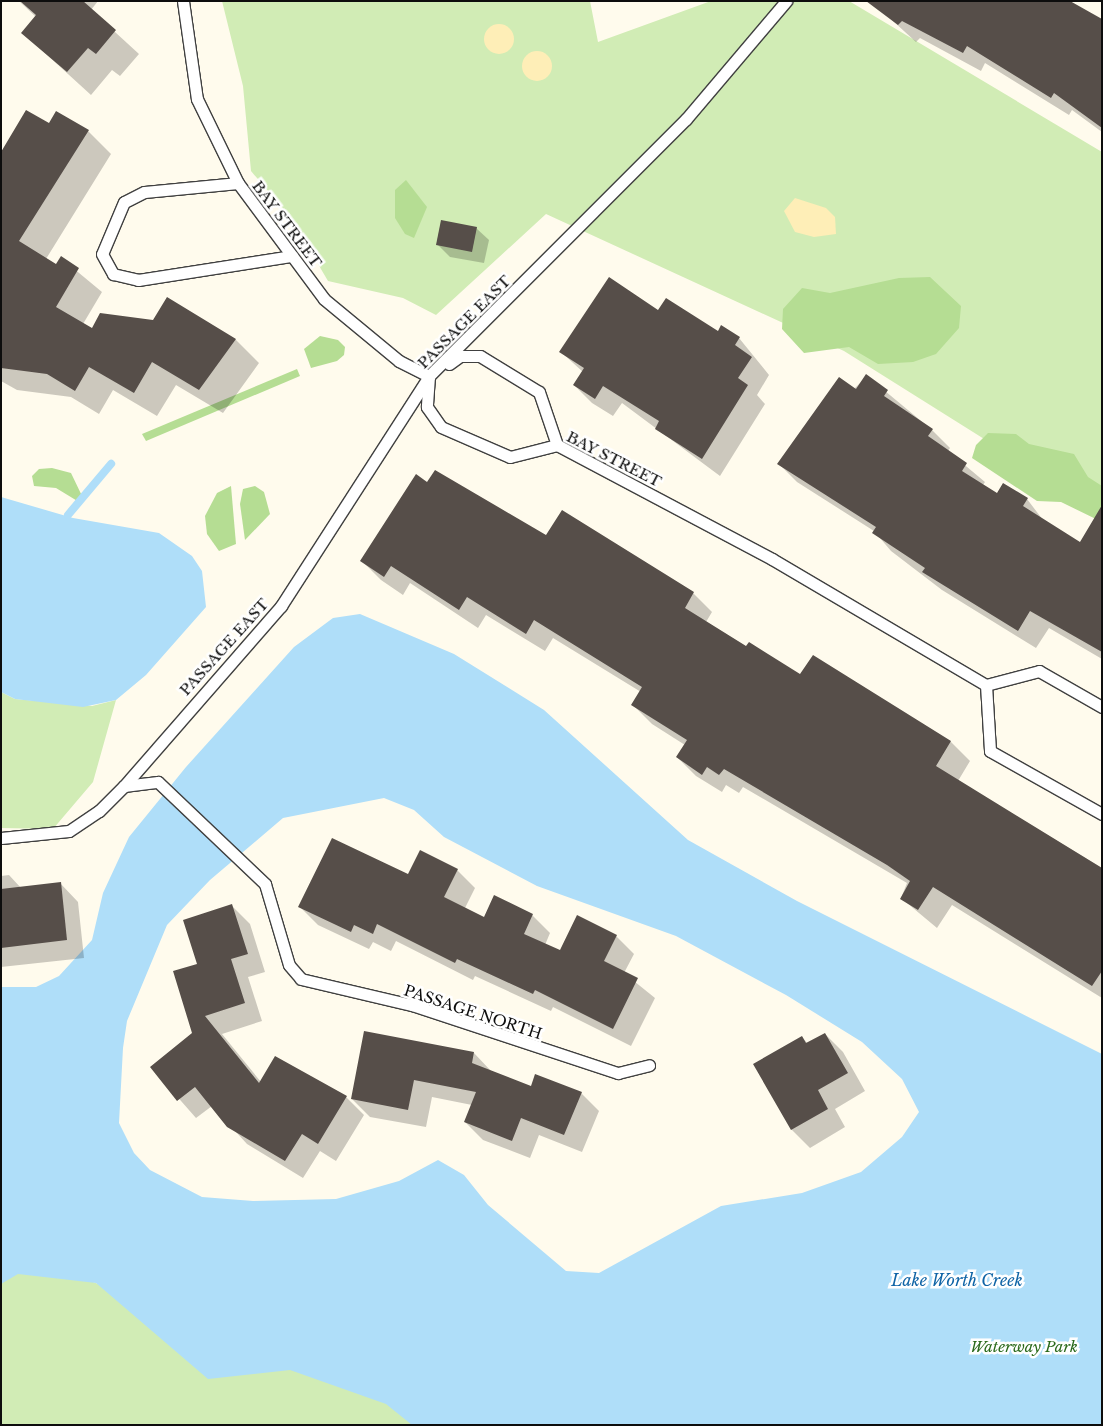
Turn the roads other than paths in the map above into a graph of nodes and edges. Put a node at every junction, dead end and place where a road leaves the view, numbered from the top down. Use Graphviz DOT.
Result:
graph roads {
  1 [pos="183,1"];
  2 [pos="786,1"];
  3 [pos="238,182"];
  4 [pos="292,256"];
  5 [pos="429,376"];
  6 [pos="557,445"];
  7 [pos="986,684"];
  8 [pos="1102,707"];
  9 [pos="124,786"];
  10 [pos="1102,814"];
  11 [pos="1,838"];
  12 [pos="649,1065"];
  1 -- 3 [label="lane, BAY STREET"];
  2 -- 5 [label="lane, PASSAGE EAST"];
  3 -- 4 [label="lane, BAY STREET"];
  3 -- 4 [label="lane"];
  4 -- 5 [label="lane, BAY STREET"];
  5 -- 6 [label="lane, BAY STREET"];
  5 -- 6 [label="lane"];
  5 -- 9 [label="lane, PASSAGE EAST"];
  6 -- 7 [label="lane, BAY STREET"];
  7 -- 8 [label="lane"];
  7 -- 10 [label="lane"];
  9 -- 11 [label="lane, PASSAGE EAST"];
  9 -- 12 [label="lane, PASSAGE NORTH"];
}
